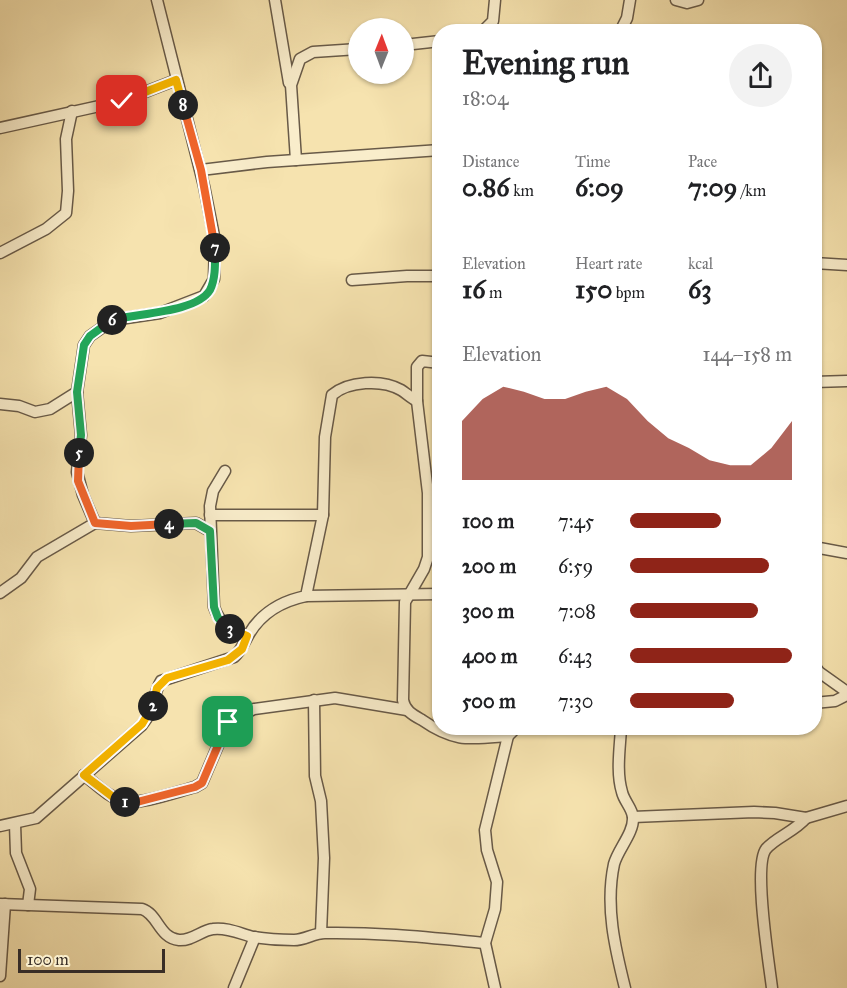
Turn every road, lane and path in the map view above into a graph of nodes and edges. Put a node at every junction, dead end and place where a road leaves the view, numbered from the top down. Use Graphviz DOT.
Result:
graph roads {
  1 [pos="157,0"];
  2 [pos="275,0"];
  3 [pos="495,0"];
  4 [pos="630,0"];
  5 [pos="676,0"];
  6 [pos="698,0"];
  7 [pos="490,24"];
  8 [pos="624,24"];
  9 [pos="432,42"];
  10 [pos="414,44"];
  11 [pos="348,50"];
  12 [pos="176,80"];
  13 [pos="291,93"];
  14 [pos="72,111"];
  15 [pos="0,128"];
  16 [pos="432,151"];
  17 [pos="296,160"];
  18 [pos="201,170"];
  19 [pos="0,254"];
  20 [pos="822,263"];
  21 [pos="847,265"];
  22 [pos="432,276"];
  23 [pos="352,280"];
  24 [pos="432,363"];
  25 [pos="847,381"];
  26 [pos="822,382"];
  27 [pos="77,392"];
  28 [pos="417,401"];
  29 [pos="0,404"];
  30 [pos="225,471"];
  31 [pos="432,481"];
  32 [pos="432,514"];
  33 [pos="210,515"];
  34 [pos="323,515"];
  35 [pos="95,523"];
  36 [pos="210,531"];
  37 [pos="822,548"];
  38 [pos="847,553"];
  39 [pos="0,593"];
  40 [pos="408,594"];
  41 [pos="432,594"];
  42 [pos="306,596"];
  43 [pos="247,636"];
  44 [pos="822,674"];
  45 [pos="847,694"];
  46 [pos="314,700"];
  47 [pos="822,702"];
  48 [pos="407,710"];
  49 [pos="432,725"];
  50 [pos="448,735"];
  51 [pos="478,735"];
  52 [pos="511,735"];
  53 [pos="621,735"];
  54 [pos="84,775"];
  55 [pos="847,806"];
  56 [pos="633,817"];
  57 [pos="806,818"];
  58 [pos="5,824"];
  59 [pos="2,904"];
  60 [pos="28,905"];
  61 [pos="321,933"];
  62 [pos="255,937"];
  63 [pos="484,943"];
  64 [pos="0,976"];
  65 [pos="234,988"];
  66 [pos="495,988"];
  67 [pos="625,988"];
  68 [pos="772,988"];
  1 -- 12 [label="street"];
  2 -- 13 [label="street"];
  3 -- 7 [label="street"];
  4 -- 8 [label="street"];
  5 -- 6 [label="street"];
  9 -- 10 [label="street"];
  11 -- 13 [label="street"];
  12 -- 14 [label="street"];
  12 -- 18 [label="street"];
  13 -- 17 [label="street"];
  14 -- 15 [label="street"];
  14 -- 19 [label="street"];
  16 -- 17 [label="street"];
  17 -- 18 [label="street"];
  18 -- 27 [label="street"];
  20 -- 21 [label="street"];
  22 -- 23 [label="street"];
  24 -- 28 [label="street"];
  25 -- 26 [label="street"];
  27 -- 29 [label="street"];
  27 -- 35 [label="street"];
  28 -- 31 [label="street"];
  28 -- 34 [label="street"];
  30 -- 33 [label="street"];
  32 -- 40 [label="street"];
  33 -- 34 [label="street"];
  33 -- 36 [label="street"];
  34 -- 42 [label="street"];
  35 -- 36 [label="street"];
  35 -- 39 [label="street"];
  36 -- 43 [label="street"];
  37 -- 38 [label="street"];
  40 -- 41 [label="street"];
  40 -- 42 [label="street"];
  40 -- 48 [label="street"];
  42 -- 43 [label="street"];
  43 -- 54 [label="street"];
  44 -- 45 [label="street"];
  45 -- 47 [label="street"];
  46 -- 48 [label="street"];
  46 -- 54 [label="street"];
  46 -- 61 [label="street"];
  48 -- 49 [label="street"];
  50 -- 51 [label="street"];
  52 -- 63 [label="street"];
  53 -- 56 [label="street"];
  54 -- 58 [label="street"];
  55 -- 57 [label="street"];
  56 -- 57 [label="street"];
  56 -- 67 [label="street"];
  57 -- 68 [label="street"];
  58 -- 60 [label="street"];
  59 -- 60 [label="street"];
  59 -- 64 [label="street"];
  60 -- 62 [label="street"];
  61 -- 62 [label="street"];
  61 -- 63 [label="street"];
  62 -- 65 [label="street"];
  63 -- 66 [label="street"];
}
